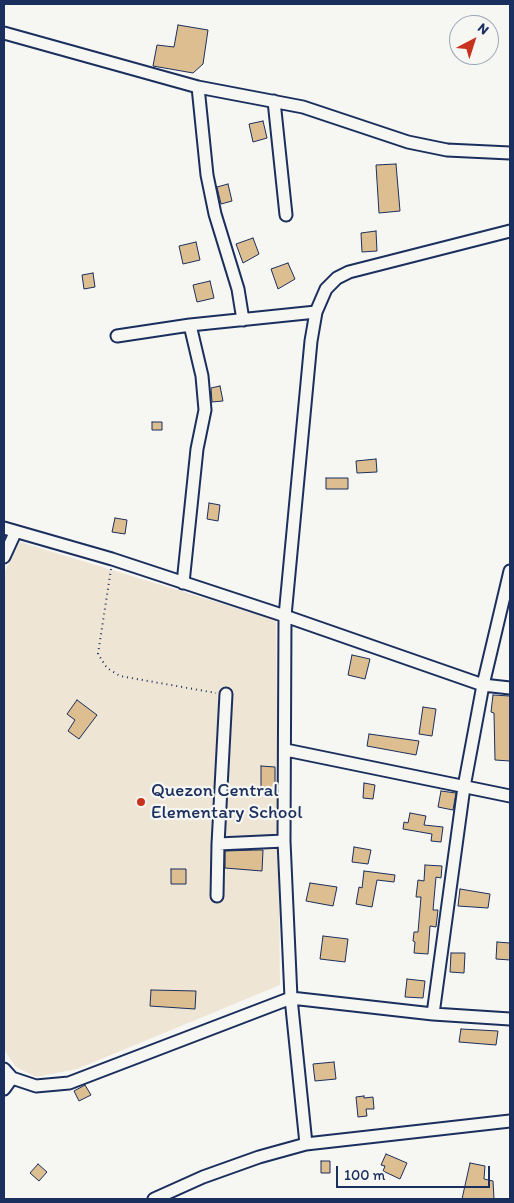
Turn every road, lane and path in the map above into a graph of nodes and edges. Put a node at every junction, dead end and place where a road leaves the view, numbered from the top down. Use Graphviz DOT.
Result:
graph roads {
  1 [pos="4,33"];
  2 [pos="198,87"];
  3 [pos="274,101"];
  4 [pos="510,153"];
  5 [pos="286,215"];
  6 [pos="510,231"];
  7 [pos="316,312"];
  8 [pos="243,320"];
  9 [pos="190,325"];
  10 [pos="117,336"];
  11 [pos="4,528"];
  12 [pos="15,533"];
  13 [pos="4,557"];
  14 [pos="112,560"];
  15 [pos="510,571"];
  16 [pos="184,583"];
  17 [pos="285,616"];
  18 [pos="483,685"];
  19 [pos="510,688"];
  20 [pos="226,694"];
  21 [pos="286,750"];
  22 [pos="464,787"];
  23 [pos="510,796"];
  24 [pos="284,841"];
  25 [pos="218,844"];
  26 [pos="217,896"];
  27 [pos="291,998"];
  28 [pos="433,1014"];
  29 [pos="510,1019"];
  30 [pos="8,1073"];
  31 [pos="4,1089"];
  32 [pos="510,1121"];
  33 [pos="306,1144"];
  34 [pos="154,1199"];
  1 -- 2 [label="street"];
  2 -- 3 [label="street"];
  2 -- 8 [label="street"];
  3 -- 4 [label="street"];
  3 -- 5 [label="street"];
  6 -- 7 [label="street"];
  7 -- 8 [label="street"];
  7 -- 17 [label="street"];
  8 -- 9 [label="street"];
  9 -- 10 [label="street"];
  9 -- 16 [label="street"];
  11 -- 12 [label="street"];
  12 -- 13 [label="street"];
  12 -- 14 [label="street"];
  14 -- 16 [label="street"];
  14 -- 20 [label="path"];
  15 -- 18 [label="street"];
  16 -- 17 [label="street"];
  17 -- 18 [label="street"];
  17 -- 21 [label="street"];
  18 -- 19 [label="street"];
  18 -- 22 [label="street"];
  20 -- 25 [label="street"];
  21 -- 22 [label="street"];
  21 -- 24 [label="street"];
  22 -- 23 [label="street"];
  22 -- 28 [label="street"];
  24 -- 25 [label="street"];
  24 -- 27 [label="street"];
  25 -- 26 [label="street"];
  27 -- 28 [label="street"];
  27 -- 30 [label="street"];
  27 -- 33 [label="street"];
  28 -- 29 [label="street"];
  30 -- 31 [label="street"];
  32 -- 33 [label="street"];
  33 -- 34 [label="street"];
}
